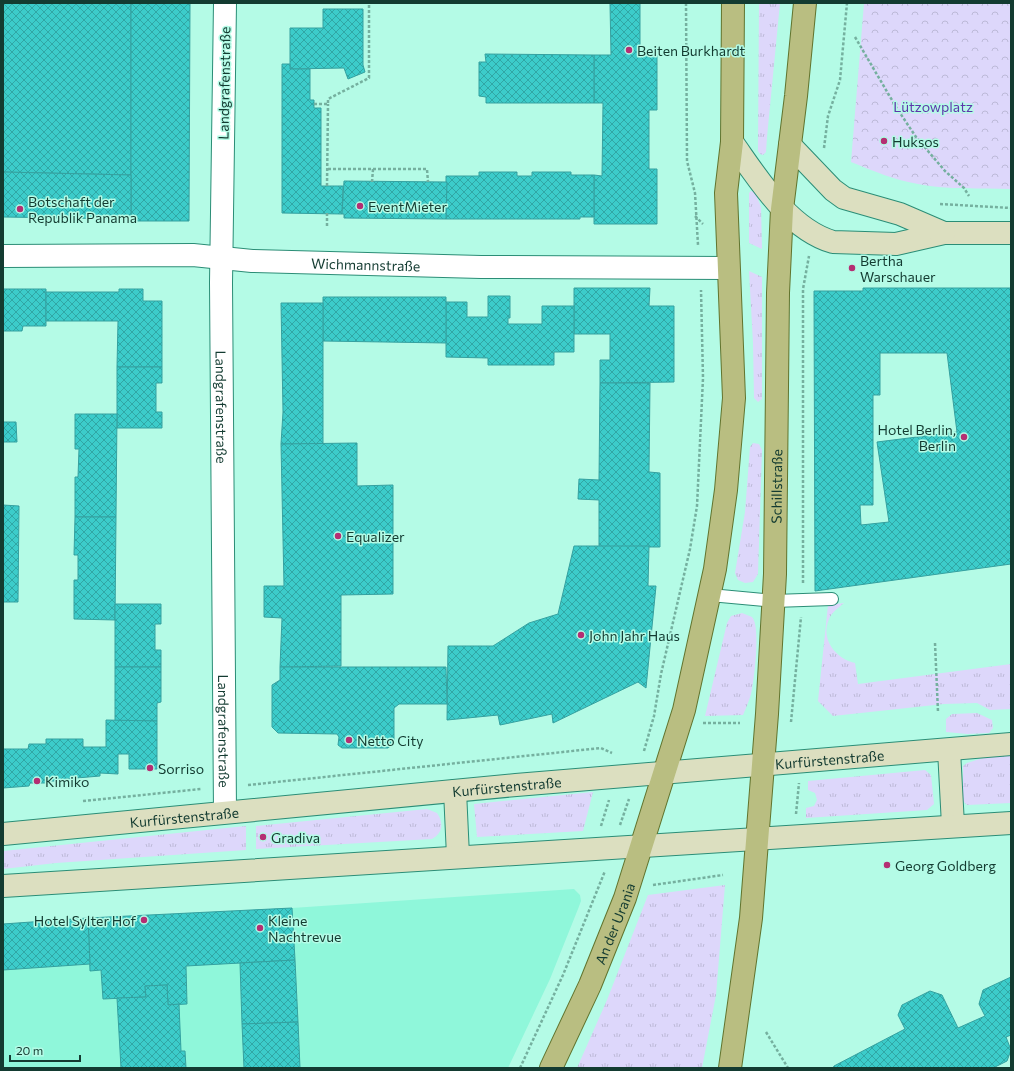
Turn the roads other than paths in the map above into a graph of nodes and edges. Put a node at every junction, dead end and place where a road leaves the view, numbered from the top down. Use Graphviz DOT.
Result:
graph roads {
  1 [pos="225,3"];
  2 [pos="733,3"];
  3 [pos="805,3"];
  4 [pos="732,142"];
  5 [pos="790,145"];
  6 [pos="782,209"];
  7 [pos="944,233"];
  8 [pos="1011,233"];
  9 [pos="3,256"];
  10 [pos="221,257"];
  11 [pos="728,268"];
  12 [pos="710,595"];
  13 [pos="832,599"];
  14 [pos="774,601"];
  15 [pos="1011,744"];
  16 [pos="948,750"];
  17 [pos="762,764"];
  18 [pos="665,773"];
  19 [pos="455,791"];
  20 [pos="226,812"];
  21 [pos="1011,823"];
  22 [pos="953,825"];
  23 [pos="3,834"];
  24 [pos="757,840"];
  25 [pos="641,847"];
  26 [pos="458,856"];
  27 [pos="3,886"];
  28 [pos="551,1068"];
  29 [pos="730,1068"];
  1 -- 10 [label="street, Landgrafenstraße"];
  2 -- 4 [label="main road"];
  3 -- 5 [label="main road"];
  4 -- 6 [label="main road"];
  4 -- 11 [label="main road"];
  5 -- 6 [label="main road"];
  5 -- 7 [label="main road"];
  6 -- 7 [label="main road"];
  6 -- 14 [label="main road, Schillstraße"];
  7 -- 8 [label="main road"];
  9 -- 10 [label="street, Wichmannstraße"];
  10 -- 11 [label="street, Wichmannstraße"];
  10 -- 20 [label="street, Landgrafenstraße"];
  11 -- 12 [label="main road"];
  12 -- 14 [label="lane"];
  12 -- 18 [label="main road"];
  13 -- 14 [label="lane"];
  14 -- 17 [label="main road, Schillstraße"];
  15 -- 16 [label="main road, Kurfürstenstraße"];
  16 -- 17 [label="main road, Kurfürstenstraße"];
  16 -- 22 [label="main road"];
  17 -- 18 [label="main road, Kurfürstenstraße"];
  17 -- 24 [label="main road"];
  18 -- 19 [label="main road, Kurfürstenstraße"];
  18 -- 25 [label="main road, An der Urania"];
  19 -- 20 [label="main road, Kurfürstenstraße"];
  19 -- 26 [label="main road"];
  20 -- 23 [label="main road, Kurfürstenstraße"];
  21 -- 22 [label="main road"];
  22 -- 24 [label="main road"];
  24 -- 25 [label="main road"];
  24 -- 29 [label="main road"];
  25 -- 26 [label="main road"];
  25 -- 28 [label="main road, An der Urania"];
  26 -- 27 [label="main road"];
}
